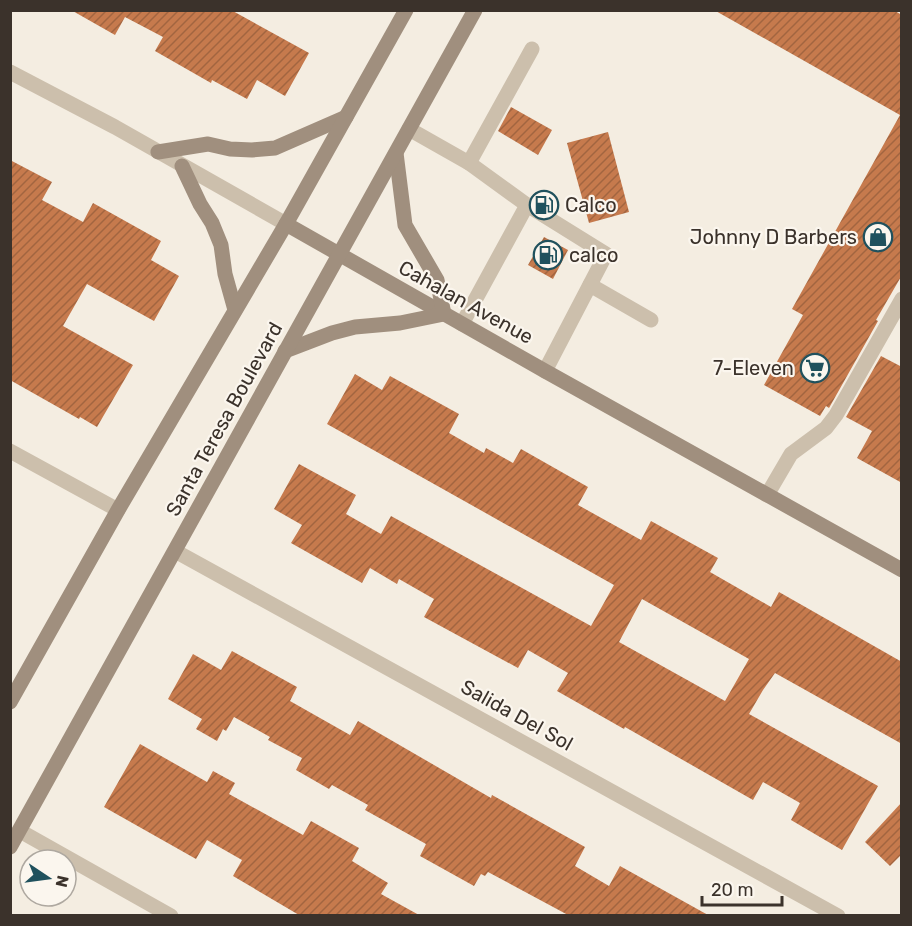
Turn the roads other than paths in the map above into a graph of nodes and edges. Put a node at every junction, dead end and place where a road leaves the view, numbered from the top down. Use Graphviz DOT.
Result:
graph roads {
  1 [pos="406,10"];
  2 [pos="475,10"];
  3 [pos="532,49"];
  4 [pos="10,72"];
  5 [pos="346,117"];
  6 [pos="409,129"];
  7 [pos="158,152"];
  8 [pos="396,153"];
  9 [pos="470,163"];
  10 [pos="182,166"];
  11 [pos="527,205"];
  12 [pos="286,224"];
  13 [pos="338,254"];
  14 [pos="590,285"];
  15 [pos="902,299"];
  16 [pos="235,310"];
  17 [pos="444,314"];
  18 [pos="651,320"];
  19 [pos="462,324"];
  20 [pos="285,351"];
  21 [pos="545,371"];
  22 [pos="10,451"];
  23 [pos="767,495"];
  24 [pos="117,510"];
  25 [pos="175,552"];
  26 [pos="902,570"];
  27 [pos="10,702"];
  28 [pos="20,831"];
  29 [pos="10,847"];
  30 [pos="171,915"];
  31 [pos="838,915"];
  1 -- 5 [label="main road"];
  2 -- 6 [label="main road, Santa Teresa Boulevard"];
  3 -- 9 [label="street"];
  4 -- 7 [label="street, Cahalan Avenue"];
  5 -- 7 [label="main road"];
  5 -- 12 [label="main road"];
  6 -- 8 [label="main road, Santa Teresa Boulevard"];
  6 -- 9 [label="street"];
  7 -- 10 [label="street, Cahalan Avenue"];
  8 -- 13 [label="main road, Santa Teresa Boulevard"];
  8 -- 17 [label="main road"];
  9 -- 11 [label="street"];
  10 -- 12 [label="street, Cahalan Avenue"];
  10 -- 16 [label="main road"];
  11 -- 14 [label="street"];
  11 -- 19 [label="street"];
  12 -- 13 [label="main road, Cahalan Avenue"];
  12 -- 16 [label="main road"];
  13 -- 17 [label="main road, Cahalan Avenue"];
  13 -- 20 [label="main road, Santa Teresa Boulevard"];
  14 -- 18 [label="street"];
  14 -- 21 [label="street"];
  15 -- 23 [label="street"];
  16 -- 24 [label="main road"];
  17 -- 19 [label="main road, Cahalan Avenue"];
  17 -- 20 [label="main road"];
  19 -- 21 [label="main road, Cahalan Avenue"];
  20 -- 25 [label="main road, Santa Teresa Boulevard"];
  21 -- 23 [label="main road, Cahalan Avenue"];
  22 -- 24 [label="street"];
  23 -- 26 [label="main road, Cahalan Avenue"];
  24 -- 27 [label="main road"];
  25 -- 28 [label="main road, Santa Teresa Boulevard"];
  25 -- 31 [label="street, Salida Del Sol"];
  28 -- 29 [label="main road, Santa Teresa Boulevard"];
  28 -- 30 [label="street"];
}
